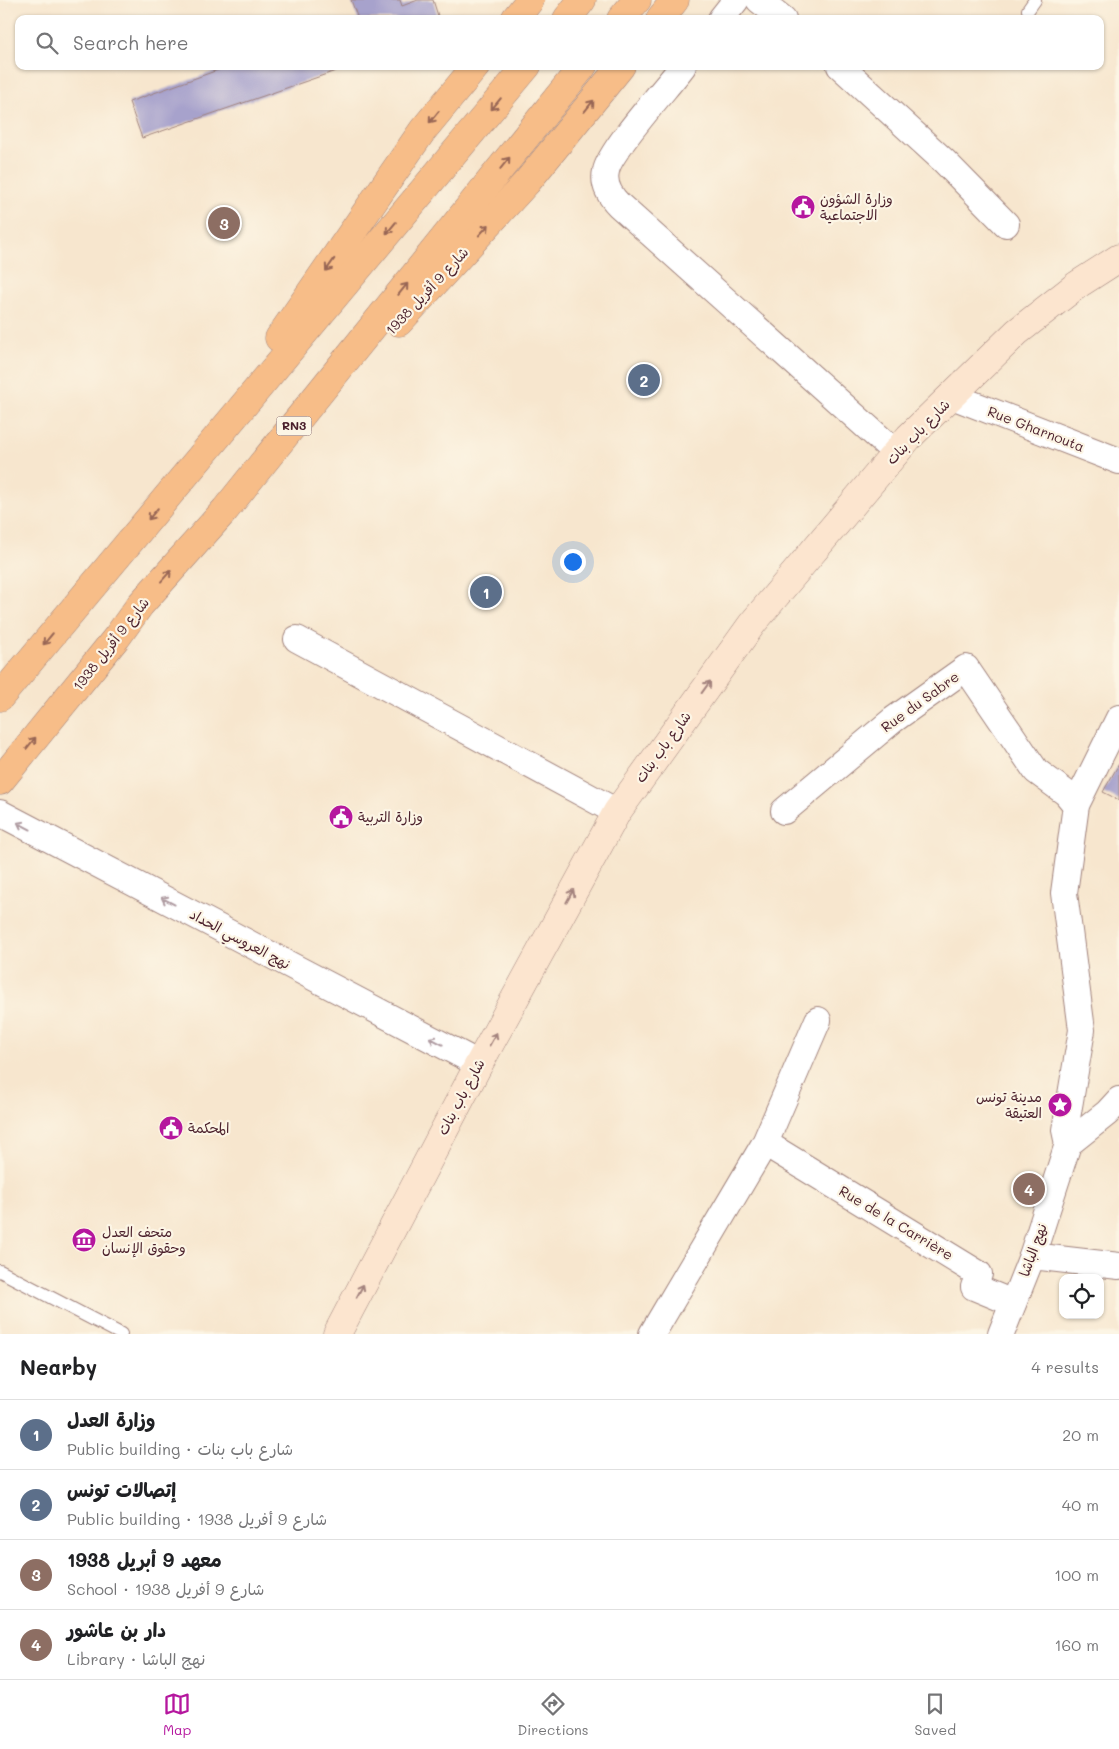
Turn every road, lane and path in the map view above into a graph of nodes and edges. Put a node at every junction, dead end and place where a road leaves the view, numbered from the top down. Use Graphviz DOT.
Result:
graph roads {
  1 [pos="530,0"];
  2 [pos="582,0"];
  3 [pos="637,0"];
  4 [pos="675,0"];
  5 [pos="736,0"];
  6 [pos="759,0"];
  7 [pos="518,15"];
  8 [pos="569,15"];
  9 [pos="625,15"];
  10 [pos="663,15"];
  11 [pos="724,15"];
  12 [pos="778,15"];
  13 [pos="473,70"];
  14 [pos="524,70"];
  15 [pos="580,70"];
  16 [pos="618,70"];
  17 [pos="680,70"];
  18 [pos="844,70"];
  19 [pos="1006,224"];
  20 [pos="1116,264"];
  21 [pos="952,396"];
  22 [pos="896,453"];
  23 [pos="1119,461"];
  24 [pos="177,485"];
  25 [pos="225,510"];
  26 [pos="297,639"];
  27 [pos="0,697"];
  28 [pos="1119,718"];
  29 [pos="0,781"];
  30 [pos="1076,805"];
  31 [pos="784,811"];
  32 [pos="616,812"];
  33 [pos="0,813"];
  34 [pos="818,1020"];
  35 [pos="479,1064"];
  36 [pos="1119,1100"];
  37 [pos="765,1144"];
  38 [pos="1068,1144"];
  39 [pos="1032,1256"];
  40 [pos="1119,1266"];
  41 [pos="0,1271"];
  42 [pos="1012,1303"];
  43 [pos="121,1334"];
  44 [pos="337,1334"];
  45 [pos="652,1334"];
  46 [pos="1001,1334"];
  1 -- 7 [label="main road"];
  2 -- 8 [label="main road"];
  3 -- 9 [label="main road"];
  4 -- 10 [label="main road"];
  5 -- 11 [label="street"];
  6 -- 12 [label="street"];
  13 -- 24 [label="main road, one-way"];
  14 -- 24 [label="main road, one-way"];
  25 -- 15 [label="main road, شارع 9 أفريل 1938 / RN3, one-way"];
  25 -- 16 [label="main road, شارع 9 أفريل 1938, one-way"];
  17 -- 22 [label="street"];
  18 -- 19 [label="street"];
  20 -- 21 [label="main road, شارع باب بنات"];
  21 -- 22 [label="main road, شارع باب بنات"];
  21 -- 23 [label="street, Rue Gharnouta"];
  32 -- 22 [label="main road, شارع باب بنات, one-way"];
  24 -- 27 [label="main road, one-way"];
  29 -- 25 [label="main road, شارع 9 أفريل 1938 / RN3, one-way"];
  26 -- 32 [label="street"];
  28 -- 30 [label="street"];
  30 -- 31 [label="street, Rue du Sabre"];
  30 -- 38 [label="street"];
  35 -- 32 [label="main road, شارع باب بنات, one-way"];
  35 -- 33 [label="street, نهج العروسي الحداد, one-way"];
  34 -- 37 [label="street"];
  44 -- 35 [label="main road, شارع باب بنات, one-way"];
  36 -- 38 [label="street"];
  37 -- 42 [label="street, Rue de la Carrière"];
  37 -- 45 [label="street"];
  38 -- 39 [label="street, نهج الباشا"];
  39 -- 40 [label="street"];
  39 -- 42 [label="street, نهج الباشا"];
  41 -- 43 [label="lane"];
  42 -- 46 [label="street, نهج الباشا"];
}
